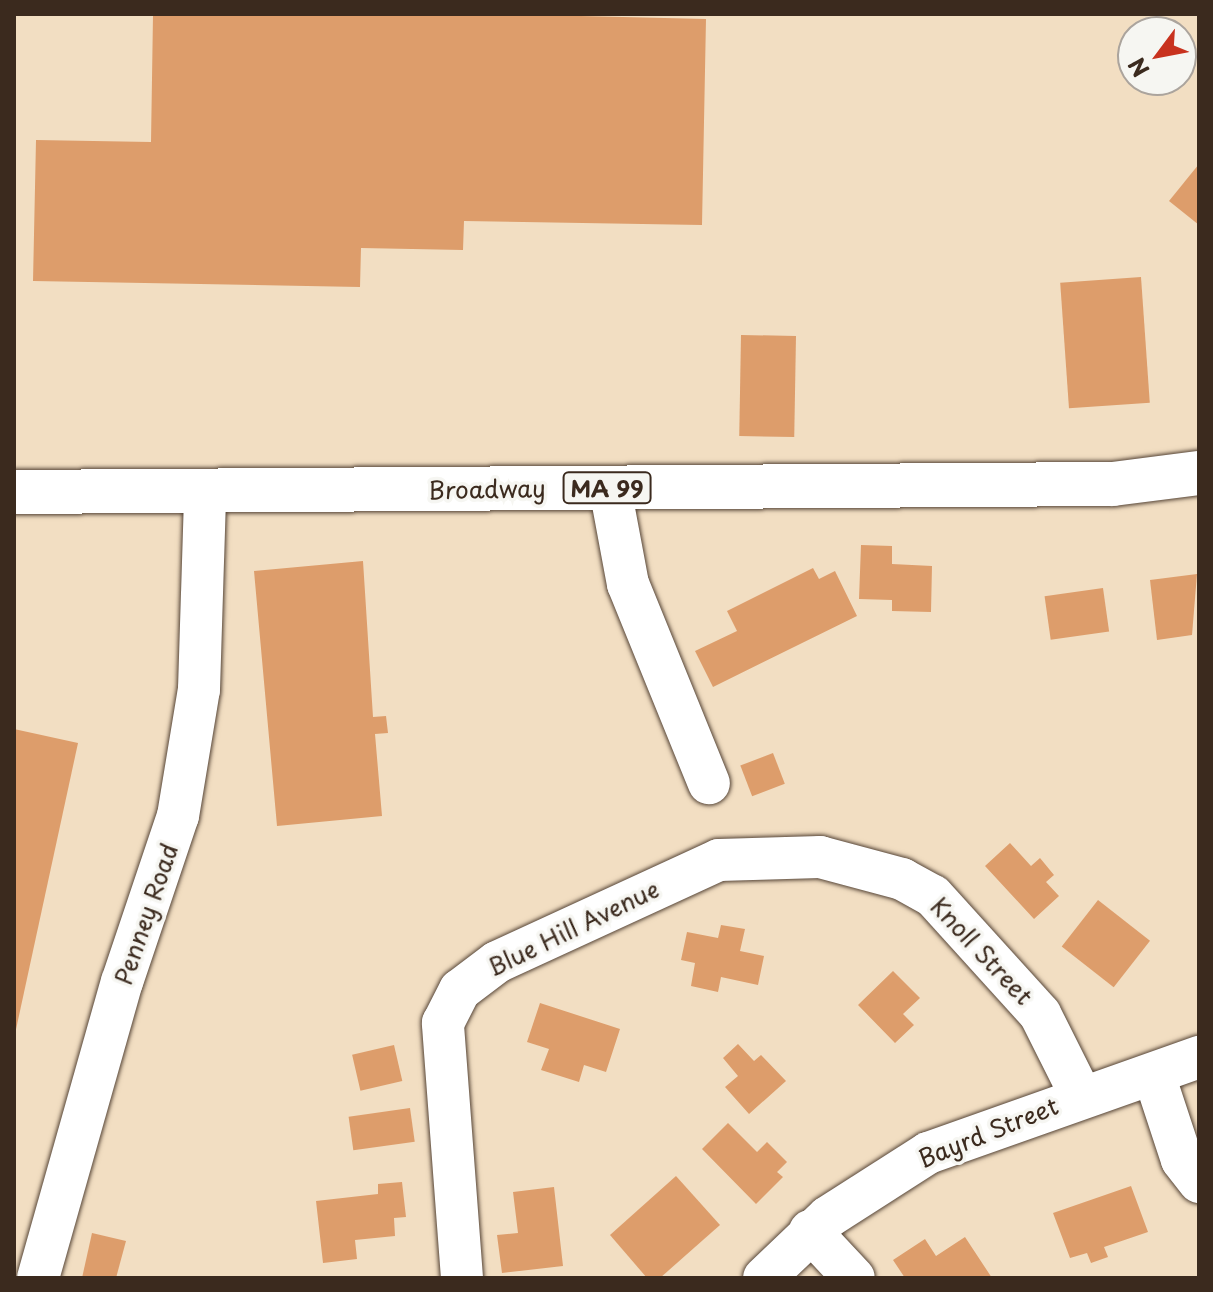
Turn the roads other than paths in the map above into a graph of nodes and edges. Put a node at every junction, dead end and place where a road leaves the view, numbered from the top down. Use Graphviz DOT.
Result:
graph roads {
  1 [pos="1199,473"];
  2 [pos="610,488"];
  3 [pos="14,492"];
  4 [pos="205,493"];
  5 [pos="709,783"];
  6 [pos="740,856"];
  7 [pos="1199,1057"];
  8 [pos="1154,1075"];
  9 [pos="1081,1096"];
  10 [pos="1199,1182"];
  11 [pos="810,1231"];
  12 [pos="38,1278"];
  13 [pos="462,1278"];
  14 [pos="764,1278"];
  15 [pos="854,1278"];
  1 -- 2 [label="main road, Broadway / MA 99"];
  2 -- 4 [label="main road, Broadway / MA 99"];
  2 -- 5 [label="street"];
  3 -- 4 [label="main road, Broadway / MA 99"];
  4 -- 12 [label="street, Penney Road"];
  6 -- 9 [label="street, Knoll Street"];
  6 -- 13 [label="street, Blue Hill Avenue"];
  7 -- 8 [label="street, Bayrd Street"];
  8 -- 9 [label="street, Bayrd Street"];
  8 -- 10 [label="street"];
  9 -- 11 [label="street, Bayrd Street"];
  11 -- 14 [label="street, Bayrd Street"];
  11 -- 15 [label="street"];
}
